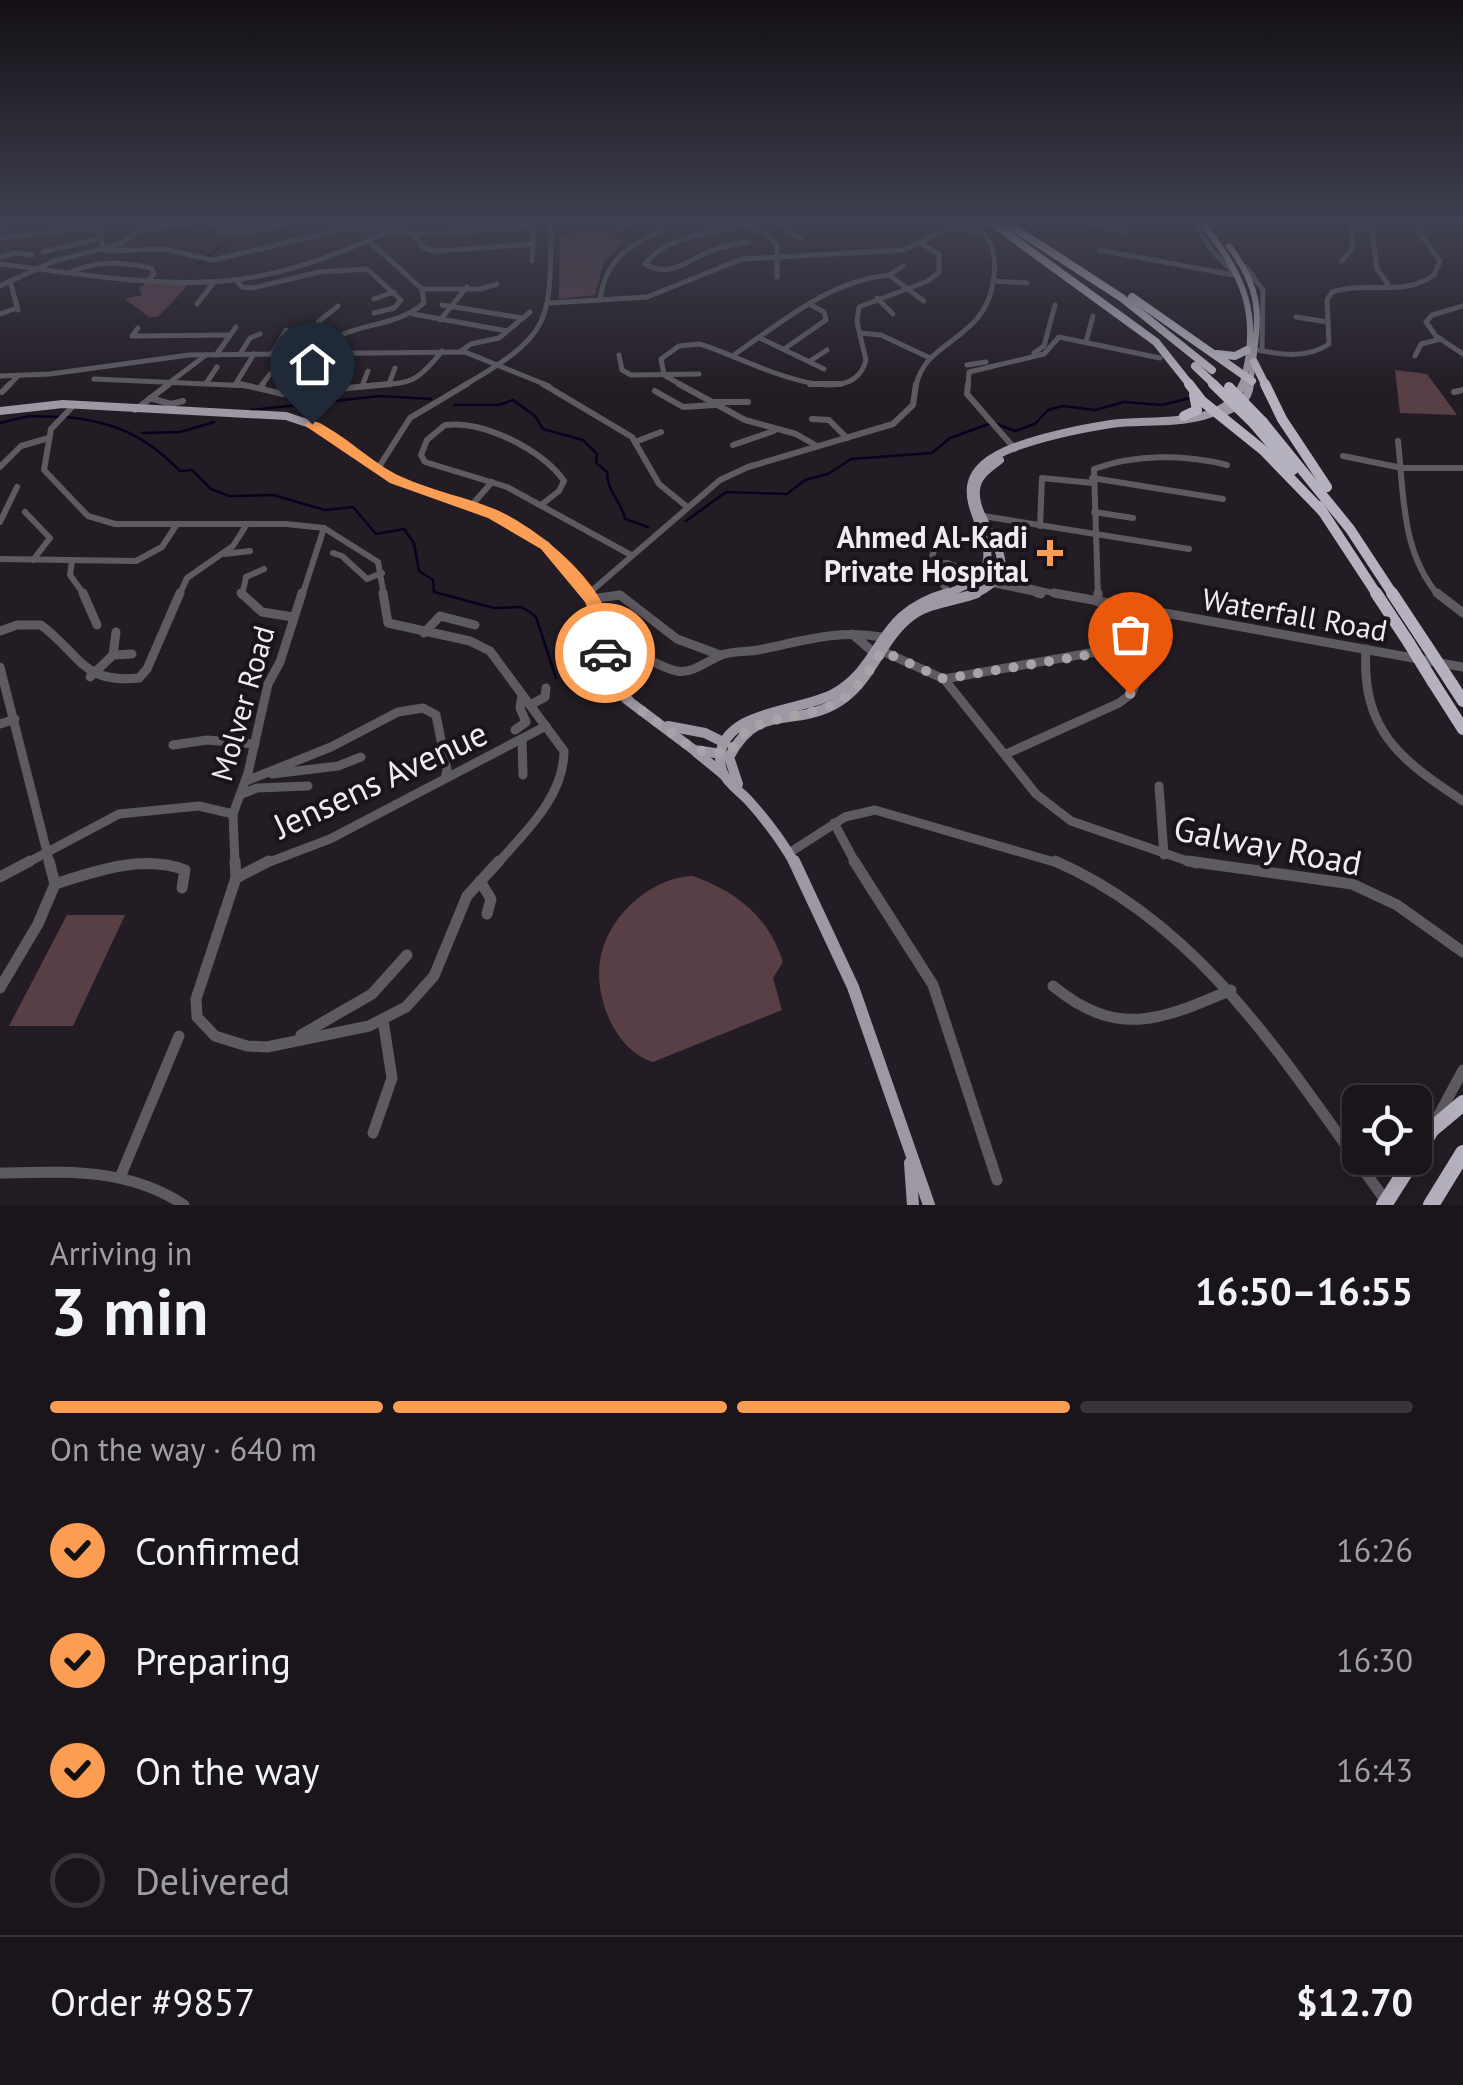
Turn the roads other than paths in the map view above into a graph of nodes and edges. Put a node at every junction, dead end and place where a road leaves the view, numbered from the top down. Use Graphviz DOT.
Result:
graph roads {
  1 [pos="16,278"];
  2 [pos="120,278"];
  3 [pos="150,278"];
  4 [pos="244,278"];
  5 [pos="293,278"];
  6 [pos="379,278"];
  7 [pos="395,278"];
  8 [pos="411,278"];
  9 [pos="550,278"];
  10 [pos="602,278"];
  11 [pos="691,278"];
  12 [pos="874,278"];
  13 [pos="893,278"];
  14 [pos="931,278"];
  15 [pos="1069,278"];
  16 [pos="1080,278"];
  17 [pos="1090,278"];
  18 [pos="1099,278"];
  19 [pos="1243,278"];
  20 [pos="1250,278"];
  21 [pos="1384,278"];
  22 [pos="1427,278"];
  23 [pos="236,280"];
  24 [pos="993,280"];
  25 [pos="10,281"];
  26 [pos="148,281"];
  27 [pos="214,282"];
  28 [pos="385,282"];
  29 [pos="1027,284"];
  30 [pos="0,286"];
  31 [pos="496,286"];
  32 [pos="1389,286"];
  33 [pos="467,287"];
  34 [pos="907,288"];
  35 [pos="422,289"];
  36 [pos="394,292"];
  37 [pos="877,298"];
  38 [pos="374,299"];
  39 [pos="600,300"];
  40 [pos="924,300"];
  41 [pos="550,303"];
  42 [pos="198,304"];
  43 [pos="811,304"];
  44 [pos="442,305"];
  45 [pos="1055,305"];
  46 [pos="338,306"];
  47 [pos="1463,306"];
  48 [pos="452,307"];
  49 [pos="530,312"];
  50 [pos="0,314"];
  51 [pos="374,314"];
  52 [pos="413,314"];
  53 [pos="892,314"];
  54 [pos="1093,316"];
  55 [pos="522,318"];
  56 [pos="1296,318"];
  57 [pos="440,320"];
  58 [pos="1328,322"];
  59 [pos="236,326"];
  60 [pos="138,328"];
  61 [pos="286,330"];
  62 [pos="506,331"];
  63 [pos="860,333"];
  64 [pos="260,334"];
  65 [pos="229,335"];
  66 [pos="175,336"];
  67 [pos="335,336"];
  68 [pos="300,338"];
  69 [pos="760,338"];
  70 [pos="1440,339"];
  71 [pos="1086,342"];
  72 [pos="196,346"];
  73 [pos="716,346"];
  74 [pos="784,349"];
  75 [pos="1253,349"];
  76 [pos="827,350"];
  77 [pos="442,352"];
  78 [pos="461,352"];
  79 [pos="1213,352"];
  80 [pos="317,353"];
  81 [pos="240,354"];
  82 [pos="254,354"];
  83 [pos="272,354"];
  84 [pos="291,354"];
  85 [pos="735,354"];
  86 [pos="1463,354"];
  87 [pos="189,355"];
  88 [pos="206,355"];
  89 [pos="216,355"];
  90 [pos="619,355"];
  91 [pos="708,356"];
  92 [pos="1415,356"];
  93 [pos="162,358"];
  94 [pos="930,358"];
  95 [pos="1160,358"];
  96 [pos="810,361"];
  97 [pos="344,362"];
  98 [pos="1254,362"];
  99 [pos="501,364"];
  100 [pos="967,365"];
  101 [pos="216,367"];
  102 [pos="395,368"];
  103 [pos="824,369"];
  104 [pos="310,370"];
  105 [pos="368,371"];
  106 [pos="151,373"];
  107 [pos="270,374"];
  108 [pos="699,374"];
  109 [pos="664,375"];
  110 [pos="0,376"];
  111 [pos="18,376"];
  112 [pos="1248,378"];
  113 [pos="94,379"];
  114 [pos="145,380"];
  115 [pos="170,382"];
  116 [pos="207,382"];
  117 [pos="236,384"];
  118 [pos="389,384"];
  119 [pos="362,386"];
  120 [pos="260,388"];
  121 [pos="1190,388"];
  122 [pos="330,391"];
  123 [pos="2,392"];
  124 [pos="655,392"];
  125 [pos="300,394"];
  126 [pos="150,398"];
  127 [pos="183,401"];
  128 [pos="748,402"];
  129 [pos="713,403"];
  130 [pos="74,406"];
  131 [pos="136,409"];
  132 [pos="0,412"];
  133 [pos="1216,413"];
  134 [pos="1181,418"];
  135 [pos="812,419"];
  136 [pos="1259,423"];
  137 [pos="778,430"];
  138 [pos="661,432"];
  139 [pos="49,438"];
  140 [pos="848,438"];
  141 [pos="1398,441"];
  142 [pos="635,442"];
  143 [pos="733,444"];
  144 [pos="817,446"];
  145 [pos="1015,449"];
  146 [pos="1342,456"];
  147 [pos="1227,465"];
  148 [pos="0,467"];
  149 [pos="1402,468"];
  150 [pos="1463,468"];
  151 [pos="377,470"];
  152 [pos="1092,480"];
  153 [pos="492,482"];
  154 [pos="2,494"];
  155 [pos="1223,498"];
  156 [pos="541,505"];
  157 [pos="471,506"];
  158 [pos="686,506"];
  159 [pos="25,512"];
  160 [pos="1094,512"];
  161 [pos="1323,512"];
  162 [pos="1,516"];
  163 [pos="983,516"];
  164 [pos="1134,518"];
  165 [pos="177,524"];
  166 [pos="247,524"];
  167 [pos="1040,526"];
  168 [pos="324,527"];
  169 [pos="942,528"];
  170 [pos="1350,530"];
  171 [pos="1095,534"];
  172 [pos="1189,549"];
  173 [pos="250,551"];
  174 [pos="223,554"];
  175 [pos="332,554"];
  176 [pos="632,555"];
  177 [pos="0,559"];
  178 [pos="33,560"];
  179 [pos="72,561"];
  180 [pos="928,562"];
  181 [pos="264,570"];
  182 [pos="382,573"];
  183 [pos="982,573"];
  184 [pos="995,580"];
  185 [pos="950,593"];
  186 [pos="590,596"];
  187 [pos="1098,602"];
  188 [pos="1459,611"];
  189 [pos="293,617"];
  190 [pos="1450,622"];
  191 [pos="474,624"];
  192 [pos="97,625"];
  193 [pos="0,630"];
  194 [pos="116,632"];
  195 [pos="424,633"];
  196 [pos="852,634"];
  197 [pos="639,636"];
  198 [pos="880,637"];
  199 [pos="1366,649"];
  200 [pos="877,651"];
  201 [pos="132,654"];
  202 [pos="720,655"];
  203 [pos="113,656"];
  204 [pos="0,667"];
  205 [pos="1463,667"];
  206 [pos="90,676"];
  207 [pos="944,679"];
  208 [pos="546,688"];
  209 [pos="522,695"];
  210 [pos="1463,701"];
  211 [pos="530,706"];
  212 [pos="15,718"];
  213 [pos="0,724"];
  214 [pos="661,724"];
  215 [pos="546,726"];
  216 [pos="734,726"];
  217 [pos="1463,729"];
  218 [pos="515,730"];
  219 [pos="692,730"];
  220 [pos="522,740"];
  221 [pos="255,744"];
  222 [pos="172,745"];
  223 [pos="726,749"];
  224 [pos="694,750"];
  225 [pos="1006,754"];
  226 [pos="362,757"];
  227 [pos="523,775"];
  228 [pos="263,776"];
  229 [pos="725,776"];
  230 [pos="445,778"];
  231 [pos="246,781"];
  232 [pos="308,786"];
  233 [pos="1159,786"];
  234 [pos="242,794"];
  235 [pos="744,796"];
  236 [pos="1463,801"];
  237 [pos="233,814"];
  238 [pos="834,823"];
  239 [pos="49,850"];
  240 [pos="789,853"];
  241 [pos="1164,855"];
  242 [pos="0,877"];
  243 [pos="236,878"];
  244 [pos="480,881"];
  245 [pos="55,884"];
  246 [pos="182,888"];
  247 [pos="487,914"];
  248 [pos="1463,952"];
  249 [pos="407,955"];
  250 [pos="1053,986"];
  251 [pos="0,988"];
  252 [pos="1231,990"];
  253 [pos="383,1020"];
  254 [pos="179,1036"];
  255 [pos="298,1038"];
  256 [pos="1463,1070"];
  257 [pos="1463,1103"];
  258 [pos="1432,1130"];
  259 [pos="373,1133"];
  260 [pos="1463,1154"];
  261 [pos="909,1155"];
  262 [pos="0,1173"];
  263 [pos="121,1174"];
  264 [pos="1402,1175"];
  265 [pos="997,1180"];
  266 [pos="1385,1203"];
  267 [pos="184,1205"];
  268 [pos="913,1205"];
  269 [pos="929,1205"];
  270 [pos="1430,1205"];
  1 -- 25 [label="street"];
  2 -- 26 [label="street"];
  3 -- 26 [label="street"];
  4 -- 23 [label="street"];
  5 -- 23 [label="street"];
  6 -- 28 [label="street"];
  7 -- 28 [label="street"];
  8 -- 35 [label="street"];
  9 -- 41 [label="street"];
  10 -- 39 [label="street"];
  11 -- 39 [label="street"];
  12 -- 43 [label="street"];
  13 -- 34 [label="street"];
  14 -- 34 [label="street"];
  15 -- 121 [label="highway"];
  16 -- 136 [label="highway, bridge"];
  17 -- 136 [label="highway, bridge"];
  18 -- 79 [label="highway"];
  19 -- 75 [label="main road"];
  20 -- 75 [label="main road"];
  21 -- 32 [label="street"];
  22 -- 32 [label="street"];
  23 -- 27 [label="street"];
  24 -- 29 [label="street"];
  24 -- 94 [label="street"];
  25 -- 30 [label="street"];
  25 -- 50 [label="street"];
  26 -- 27 [label="street"];
  27 -- 42 [label="street"];
  28 -- 36 [label="street"];
  31 -- 33 [label="street"];
  32 -- 58 [label="street"];
  33 -- 35 [label="street"];
  33 -- 48 [label="street"];
  34 -- 37 [label="street"];
  34 -- 40 [label="street"];
  35 -- 52 [label="street"];
  36 -- 38 [label="street"];
  36 -- 51 [label="street"];
  37 -- 53 [label="street"];
  37 -- 63 [label="street"];
  39 -- 41 [label="street"];
  41 -- 99 [label="street"];
  43 -- 69 [label="street"];
  43 -- 74 [label="street"];
  44 -- 48 [label="street"];
  45 -- 100 [label="street"];
  46 -- 67 [label="street"];
  47 -- 70 [label="street"];
  48 -- 55 [label="street"];
  48 -- 57 [label="street"];
  49 -- 55 [label="street"];
  52 -- 57 [label="street"];
  52 -- 67 [label="street"];
  54 -- 71 [label="street"];
  55 -- 62 [label="street"];
  56 -- 58 [label="street"];
  57 -- 62 [label="street"];
  58 -- 75 [label="street"];
  59 -- 65 [label="street"];
  60 -- 66 [label="street"];
  61 -- 83 [label="street"];
  62 -- 78 [label="street"];
  63 -- 85 [label="street"];
  63 -- 94 [label="street"];
  64 -- 81 [label="street"];
  65 -- 66 [label="street"];
  65 -- 89 [label="street"];
  66 -- 93 [label="street"];
  67 -- 80 [label="street"];
  68 -- 84 [label="street"];
  69 -- 74 [label="street"];
  69 -- 85 [label="street"];
  70 -- 86 [label="street"];
  70 -- 92 [label="street"];
  71 -- 95 [label="street"];
  71 -- 145 [label="street"];
  72 -- 87 [label="street"];
  73 -- 85 [label="street"];
  73 -- 91 [label="street"];
  73 -- 109 [label="street"];
  74 -- 96 [label="street"];
  75 -- 79 [label="highway"];
  75 -- 98 [label="main road"];
  75 -- 112 [label="main road"];
  76 -- 96 [label="street"];
  77 -- 78 [label="street"];
  77 -- 80 [label="street"];
  77 -- 118 [label="street"];
  78 -- 99 [label="street"];
  79 -- 112 [label="highway"];
  80 -- 84 [label="street"];
  81 -- 82 [label="street"];
  81 -- 89 [label="street"];
  82 -- 83 [label="street"];
  82 -- 117 [label="street"];
  83 -- 84 [label="street"];
  87 -- 88 [label="street"];
  87 -- 93 [label="street"];
  88 -- 89 [label="street"];
  88 -- 115 [label="street"];
  90 -- 109 [label="street"];
  93 -- 111 [label="street"];
  94 -- 140 [label="street"];
  96 -- 103 [label="street"];
  97 -- 122 [label="street"];
  98 -- 112 [label="main road"];
  98 -- 170 [label="highway"];
  99 -- 142 [label="street"];
  99 -- 151 [label="street"];
  101 -- 116 [label="street"];
  102 -- 118 [label="street"];
  104 -- 125 [label="street"];
  105 -- 119 [label="street"];
  106 -- 114 [label="street"];
  107 -- 120 [label="street"];
  108 -- 109 [label="street"];
  109 -- 129 [label="street"];
  110 -- 111 [label="street"];
  111 -- 123 [label="street"];
  112 -- 133 [label="main road"];
  113 -- 114 [label="street"];
  114 -- 115 [label="street"];
  115 -- 116 [label="street"];
  115 -- 126 [label="street"];
  116 -- 117 [label="street"];
  117 -- 120 [label="street"];
  118 -- 119 [label="street"];
  119 -- 122 [label="street"];
  120 -- 125 [label="street"];
  121 -- 133 [label="highway"];
  121 -- 134 [label="highway"];
  122 -- 125 [label="street"];
  124 -- 129 [label="street"];
  126 -- 127 [label="street"];
  126 -- 131 [label="street"];
  128 -- 129 [label="street"];
  129 -- 137 [label="street"];
  130 -- 131 [label="main road"];
  130 -- 132 [label="main road"];
  130 -- 139 [label="street"];
  131 -- 151 [label="main road"];
  133 -- 134 [label="main road"];
  133 -- 161 [label="highway"];
  134 -- 145 [label="main road"];
  134 -- 163 [label="main road"];
  135 -- 140 [label="street"];
  136 -- 161 [label="highway"];
  136 -- 170 [label="highway"];
  137 -- 143 [label="street"];
  137 -- 144 [label="street"];
  138 -- 142 [label="street"];
  139 -- 148 [label="street"];
  139 -- 165 [label="street"];
  140 -- 144 [label="street"];
  141 -- 149 [label="street"];
  142 -- 158 [label="street"];
  144 -- 158 [label="street"];
  145 -- 183 [label="main road"];
  146 -- 149 [label="street"];
  147 -- 152 [label="street"];
  149 -- 150 [label="street"];
  149 -- 188 [label="street"];
  151 -- 157 [label="main road"];
  152 -- 155 [label="street"];
  152 -- 160 [label="street"];
  152 -- 167 [label="street"];
  153 -- 156 [label="street"];
  153 -- 156 [label="street"];
  153 -- 157 [label="street"];
  154 -- 162 [label="street"];
  156 -- 176 [label="street"];
  157 -- 186 [label="main road"];
  158 -- 176 [label="street"];
  159 -- 178 [label="street"];
  160 -- 164 [label="street"];
  160 -- 171 [label="street"];
  161 -- 217 [label="highway, bridge"];
  163 -- 167 [label="street"];
  163 -- 184 [label="main road"];
  165 -- 166 [label="street"];
  165 -- 179 [label="street"];
  166 -- 168 [label="street"];
  166 -- 174 [label="street"];
  167 -- 171 [label="street"];
  168 -- 182 [label="street"];
  168 -- 189 [label="street, Molver Road"];
  169 -- 180 [label="street"];
  170 -- 210 [label="highway, bridge"];
  171 -- 172 [label="street"];
  171 -- 187 [label="street"];
  173 -- 174 [label="street"];
  174 -- 206 [label="street"];
  175 -- 182 [label="street"];
  176 -- 186 [label="street"];
  177 -- 178 [label="street"];
  178 -- 179 [label="street"];
  179 -- 192 [label="street"];
  180 -- 183 [label="street, Waterfall Road"];
  180 -- 185 [label="street"];
  181 -- 189 [label="street"];
  182 -- 195 [label="street"];
  183 -- 184 [label="street, Waterfall Road"];
  183 -- 185 [label="main road"];
  184 -- 187 [label="street, Waterfall Road"];
  184 -- 200 [label="main road"];
  185 -- 198 [label="main road"];
  186 -- 202 [label="street"];
  186 -- 214 [label="main road"];
  187 -- 199 [label="street, Waterfall Road"];
  188 -- 190 [label="street"];
  189 -- 221 [label="street, Molver Road"];
  191 -- 195 [label="street"];
  193 -- 206 [label="street"];
  194 -- 203 [label="street"];
  195 -- 209 [label="street"];
  196 -- 198 [label="street"];
  196 -- 200 [label="street, Galway Road"];
  196 -- 202 [label="street"];
  197 -- 202 [label="street"];
  198 -- 200 [label="main road"];
  199 -- 205 [label="street, Waterfall Road"];
  199 -- 236 [label="street"];
  200 -- 207 [label="street, Galway Road"];
  200 -- 216 [label="main road"];
  200 -- 223 [label="main road"];
  201 -- 203 [label="street"];
  203 -- 206 [label="street"];
  204 -- 212 [label="street"];
  207 -- 225 [label="street, Galway Road"];
  207 -- 225 [label="street"];
  208 -- 211 [label="street"];
  209 -- 211 [label="street"];
  209 -- 218 [label="street"];
  211 -- 215 [label="street"];
  212 -- 213 [label="street"];
  212 -- 239 [label="street"];
  214 -- 219 [label="main road"];
  214 -- 224 [label="main road"];
  215 -- 220 [label="street, Jensens Avenue"];
  215 -- 244 [label="street"];
  216 -- 219 [label="main road"];
  216 -- 223 [label="main road"];
  219 -- 223 [label="main road"];
  220 -- 227 [label="street"];
  220 -- 230 [label="street, Jensens Avenue"];
  221 -- 222 [label="street"];
  221 -- 231 [label="street, Molver Road"];
  223 -- 224 [label="main road"];
  223 -- 229 [label="main road"];
  223 -- 235 [label="main road"];
  224 -- 229 [label="main road"];
  225 -- 241 [label="street, Galway Road"];
  226 -- 228 [label="street"];
  228 -- 230 [label="street"];
  228 -- 231 [label="street"];
  229 -- 235 [label="main road"];
  230 -- 243 [label="street, Jensens Avenue"];
  231 -- 234 [label="street, Molver Road"];
  232 -- 234 [label="street"];
  233 -- 241 [label="street"];
  234 -- 237 [label="street, Molver Road"];
  235 -- 240 [label="main road"];
  237 -- 239 [label="street"];
  237 -- 243 [label="street, Molver Road"];
  238 -- 240 [label="street"];
  238 -- 252 [label="street"];
  238 -- 265 [label="street"];
  239 -- 242 [label="street"];
  239 -- 245 [label="street"];
  240 -- 261 [label="main road"];
  241 -- 248 [label="street, Galway Road"];
  243 -- 255 [label="street, Molver Road"];
  244 -- 247 [label="street"];
  244 -- 253 [label="street"];
  245 -- 246 [label="street"];
  245 -- 251 [label="street"];
  249 -- 255 [label="street"];
  250 -- 252 [label="street"];
  252 -- 266 [label="street"];
  253 -- 255 [label="street"];
  253 -- 259 [label="street"];
  254 -- 263 [label="street"];
  256 -- 258 [label="street"];
  257 -- 258 [label="highway"];
  260 -- 270 [label="highway"];
  261 -- 268 [label="main road"];
  261 -- 269 [label="main road"];
  262 -- 263 [label="street"];
  263 -- 267 [label="street"];
  264 -- 266 [label="highway"];
}
